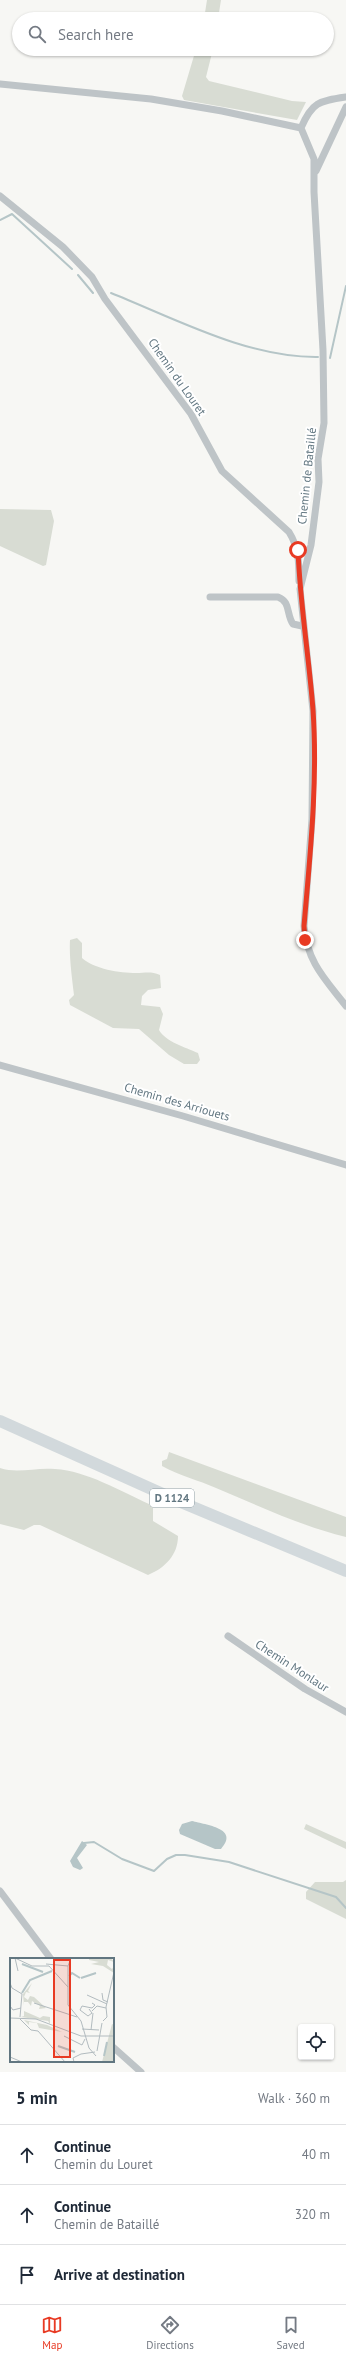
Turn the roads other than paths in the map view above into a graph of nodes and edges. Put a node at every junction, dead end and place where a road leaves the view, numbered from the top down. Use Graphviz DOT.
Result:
graph roads {
  1 [pos="0,84"];
  2 [pos="346,97"];
  3 [pos="346,107"];
  4 [pos="301,128"];
  5 [pos="315,174"];
  6 [pos="0,196"];
  7 [pos="300,589"];
  8 [pos="210,597"];
  9 [pos="302,626"];
  10 [pos="346,1006"];
  11 [pos="0,1065"];
  12 [pos="346,1165"];
  13 [pos="0,1421"];
  14 [pos="346,1571"];
  15 [pos="228,1636"];
  16 [pos="346,1712"];
  17 [pos="0,1891"];
  18 [pos="51,1958"];
  19 [pos="114,2048"];
  20 [pos="141,2072"];
  1 -- 4 [label="street"];
  2 -- 4 [label="street"];
  3 -- 5 [label="street, Chemin de Bataillé"];
  4 -- 5 [label="street, Chemin de Bataillé"];
  5 -- 7 [label="street, Chemin de Bataillé"];
  6 -- 7 [label="street, Chemin du Louret"];
  7 -- 10 [label="street, Chemin de Bataillé"];
  8 -- 9 [label="street"];
  11 -- 12 [label="street, Chemin des Arriouets"];
  13 -- 14 [label="highway, D 1124"];
  15 -- 16 [label="street, Chemin Monlaur"];
  17 -- 18 [label="street"];
  19 -- 20 [label="street"];
}
